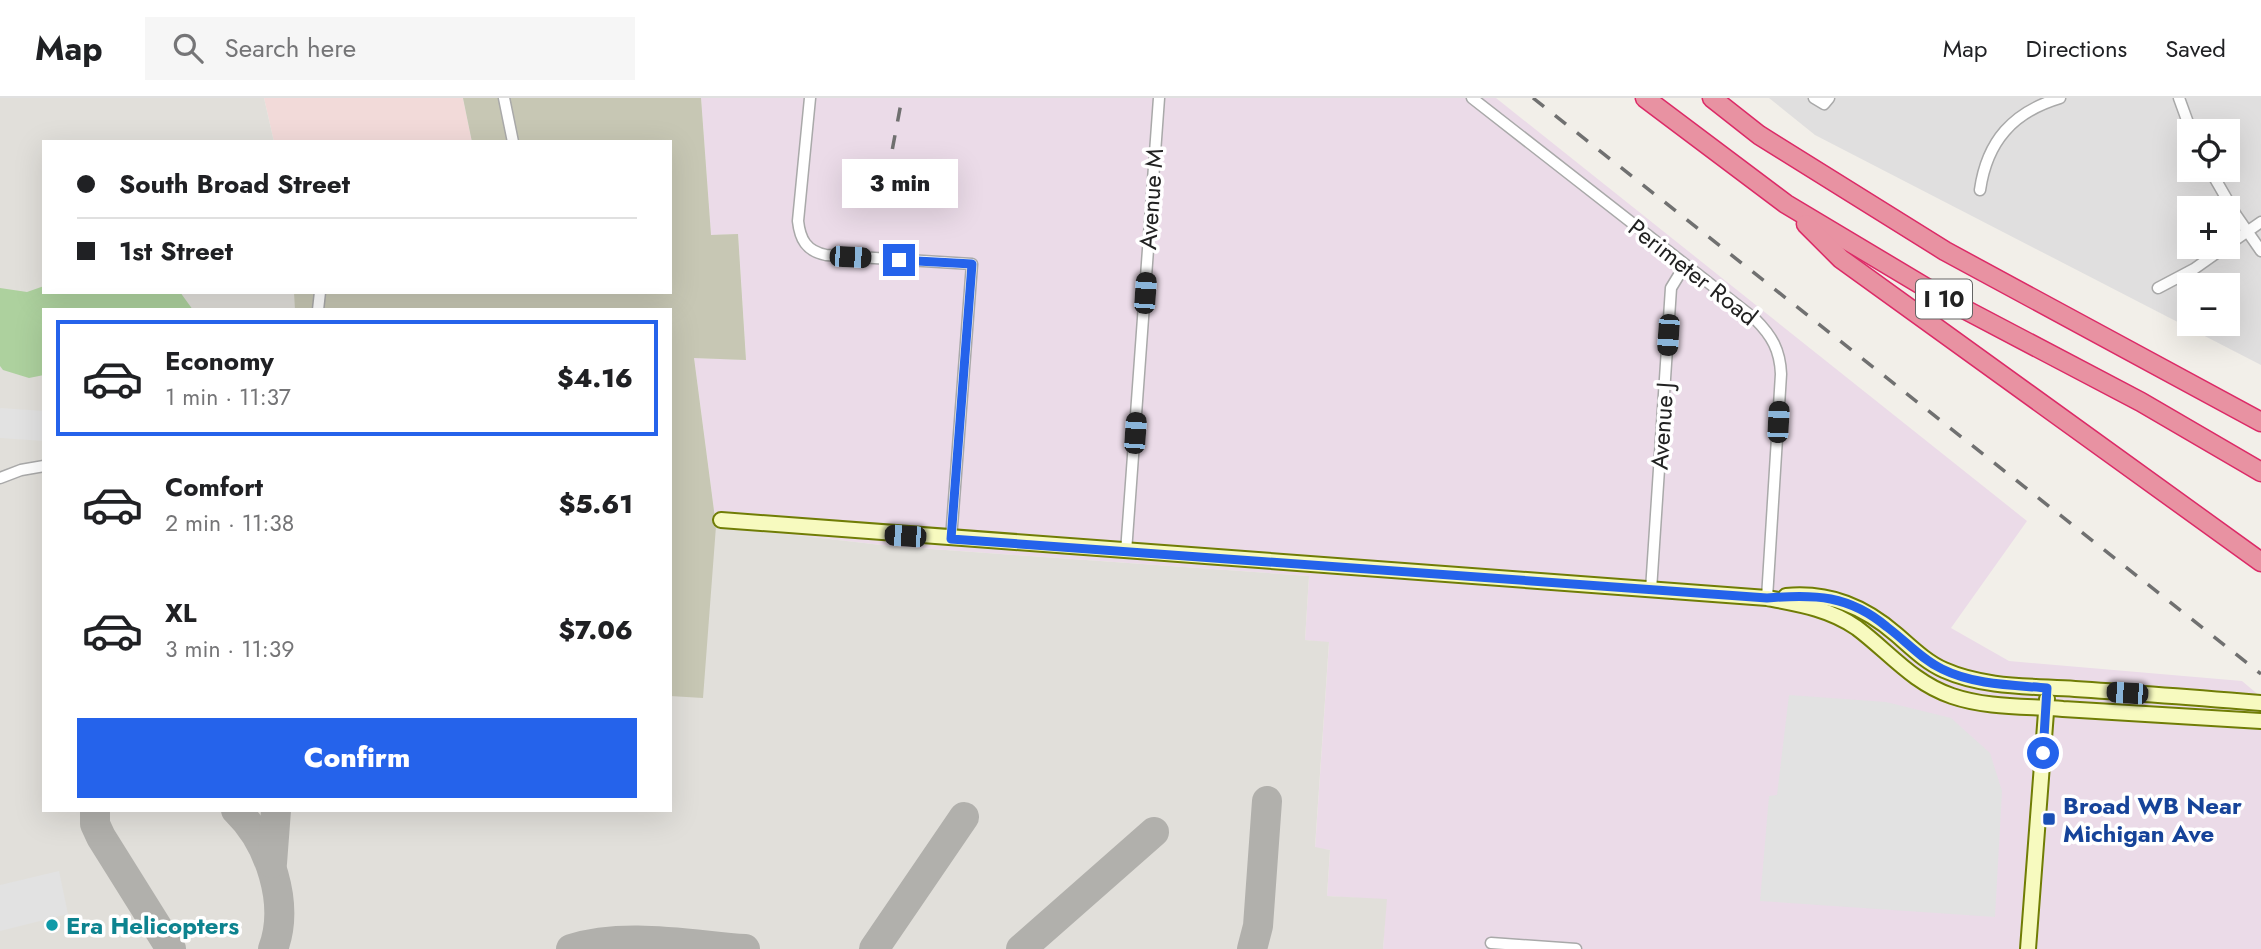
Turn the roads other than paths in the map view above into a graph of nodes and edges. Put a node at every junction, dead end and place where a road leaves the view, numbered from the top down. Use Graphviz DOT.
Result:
graph roads {
  1 [pos="504,98"];
  2 [pos="810,98"];
  3 [pos="1158,98"];
  4 [pos="1472,98"];
  5 [pos="1645,98"];
  6 [pos="1712,98"];
  7 [pos="1814,98"];
  8 [pos="1829,98"];
  9 [pos="2060,98"];
  10 [pos="2179,98"];
  11 [pos="2187,119"];
  12 [pos="513,140"];
  13 [pos="2217,182"];
  14 [pos="1980,190"];
  15 [pos="1786,204"];
  16 [pos="2261,222"];
  17 [pos="2247,231"];
  18 [pos="2240,236"];
  19 [pos="2261,251"];
  20 [pos="2208,259"];
  21 [pos="1685,265"];
  22 [pos="2158,288"];
  23 [pos="2261,422"];
  24 [pos="42,466"];
  25 [pos="2261,472"];
  26 [pos="0,478"];
  27 [pos="721,520"];
  28 [pos="951,539"];
  29 [pos="1126,552"];
  30 [pos="2258,561"];
  31 [pos="1651,590"];
  32 [pos="1767,598"];
  33 [pos="2047,688"];
  34 [pos="2261,703"];
  35 [pos="2046,707"];
  36 [pos="2261,722"];
  37 [pos="1491,943"];
  38 [pos="1576,949"];
  39 [pos="2028,949"];
  1 -- 12 [label="street"];
  2 -- 28 [label="street"];
  3 -- 29 [label="street, Avenue M"];
  4 -- 21 [label="street, Perimeter Road"];
  5 -- 15 [label="highway, I 10"];
  6 -- 23 [label="highway, I 10"];
  7 -- 8 [label="street"];
  9 -- 14 [label="street"];
  10 -- 11 [label="street"];
  13 -- 17 [label="street"];
  15 -- 25 [label="highway, I 10"];
  15 -- 30 [label="highway"];
  16 -- 17 [label="street"];
  17 -- 18 [label="street"];
  17 -- 19 [label="street"];
  20 -- 22 [label="street"];
  21 -- 31 [label="street, Avenue J"];
  21 -- 32 [label="street, Perimeter Road"];
  24 -- 26 [label="street"];
  27 -- 28 [label="street"];
  28 -- 29 [label="street"];
  29 -- 31 [label="street"];
  31 -- 32 [label="street"];
  32 -- 33 [label="street"];
  32 -- 35 [label="street"];
  33 -- 34 [label="street"];
  33 -- 35 [label="street"];
  35 -- 36 [label="street"];
  35 -- 39 [label="street"];
  37 -- 38 [label="street"];
}
